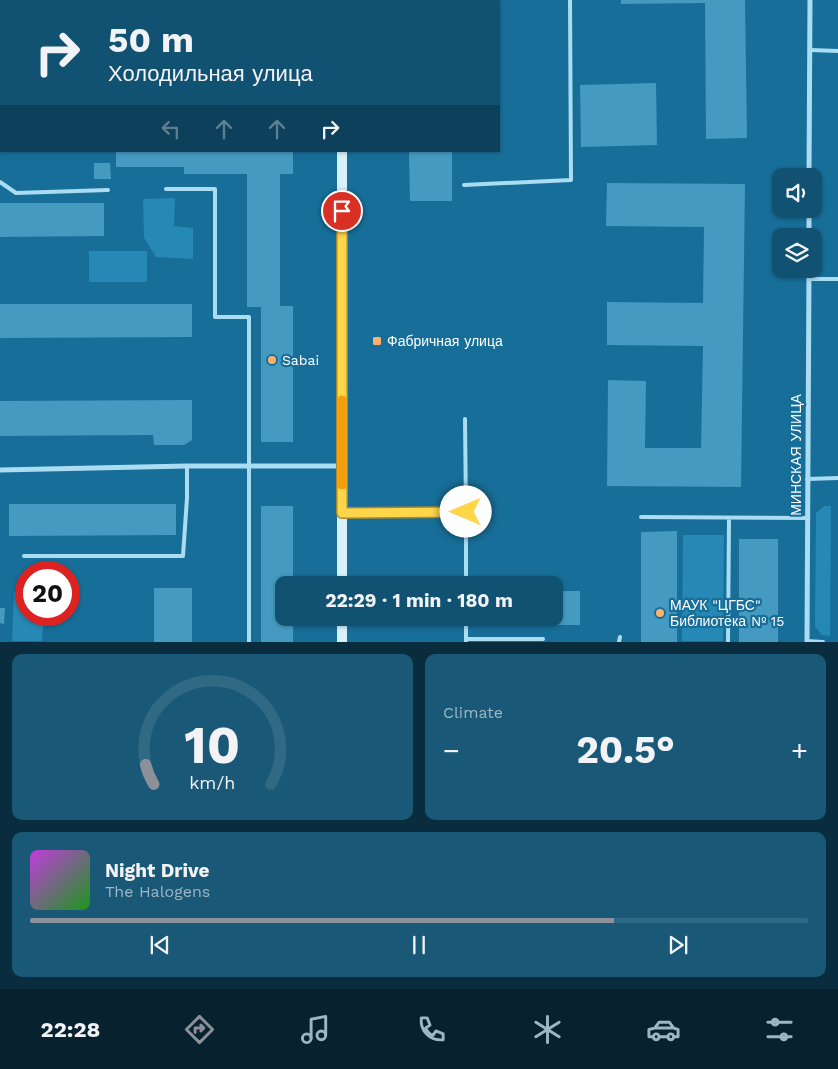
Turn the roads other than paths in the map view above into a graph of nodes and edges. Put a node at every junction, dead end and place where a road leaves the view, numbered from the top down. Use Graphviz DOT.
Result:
graph roads {
  1 [pos="570,0"];
  2 [pos="810,0"];
  3 [pos="810,50"];
  4 [pos="838,51"];
  5 [pos="342,152"];
  6 [pos="809,168"];
  7 [pos="0,182"];
  8 [pos="464,185"];
  9 [pos="166,189"];
  10 [pos="108,190"];
  11 [pos="809,279"];
  12 [pos="838,279"];
  13 [pos="465,419"];
  14 [pos="187,466"];
  15 [pos="249,466"];
  16 [pos="342,466"];
  17 [pos="0,470"];
  18 [pos="838,478"];
  19 [pos="807,479"];
  20 [pos="466,512"];
  21 [pos="342,513"];
  22 [pos="642,517"];
  23 [pos="729,518"];
  24 [pos="808,518"];
  25 [pos="24,556"];
  26 [pos="342,576"];
  27 [pos="466,576"];
  28 [pos="342,626"];
  29 [pos="466,626"];
  30 [pos="543,639"];
  31 [pos="466,640"];
  32 [pos="807,641"];
  33 [pos="249,642"];
  34 [pos="342,642"];
  35 [pos="728,642"];
  36 [pos="823,642"];
  1 -- 8 [label="lane"];
  2 -- 3 [label="street"];
  3 -- 4 [label="lane"];
  3 -- 6 [label="street"];
  5 -- 16 [label="street"];
  7 -- 10 [label="lane"];
  9 -- 15 [label="lane"];
  11 -- 12 [label="lane"];
  11 -- 19 [label="street, МИНСКАЯ УЛИЦА"];
  13 -- 20 [label="lane"];
  14 -- 15 [label="street"];
  14 -- 17 [label="street"];
  14 -- 25 [label="lane"];
  15 -- 16 [label="street"];
  15 -- 33 [label="lane"];
  16 -- 21 [label="street"];
  18 -- 19 [label="lane"];
  19 -- 24 [label="street, МИНСКАЯ УЛИЦА"];
  20 -- 21 [label="lane"];
  20 -- 27 [label="lane"];
  21 -- 26 [label="street"];
  22 -- 23 [label="lane"];
  23 -- 24 [label="lane"];
  23 -- 35 [label="lane"];
  24 -- 32 [label="street, МИНСКАЯ УЛИЦА"];
  28 -- 34 [label="street"];
  29 -- 31 [label="lane"];
  30 -- 31 [label="lane"];
  32 -- 36 [label="lane"];
}
